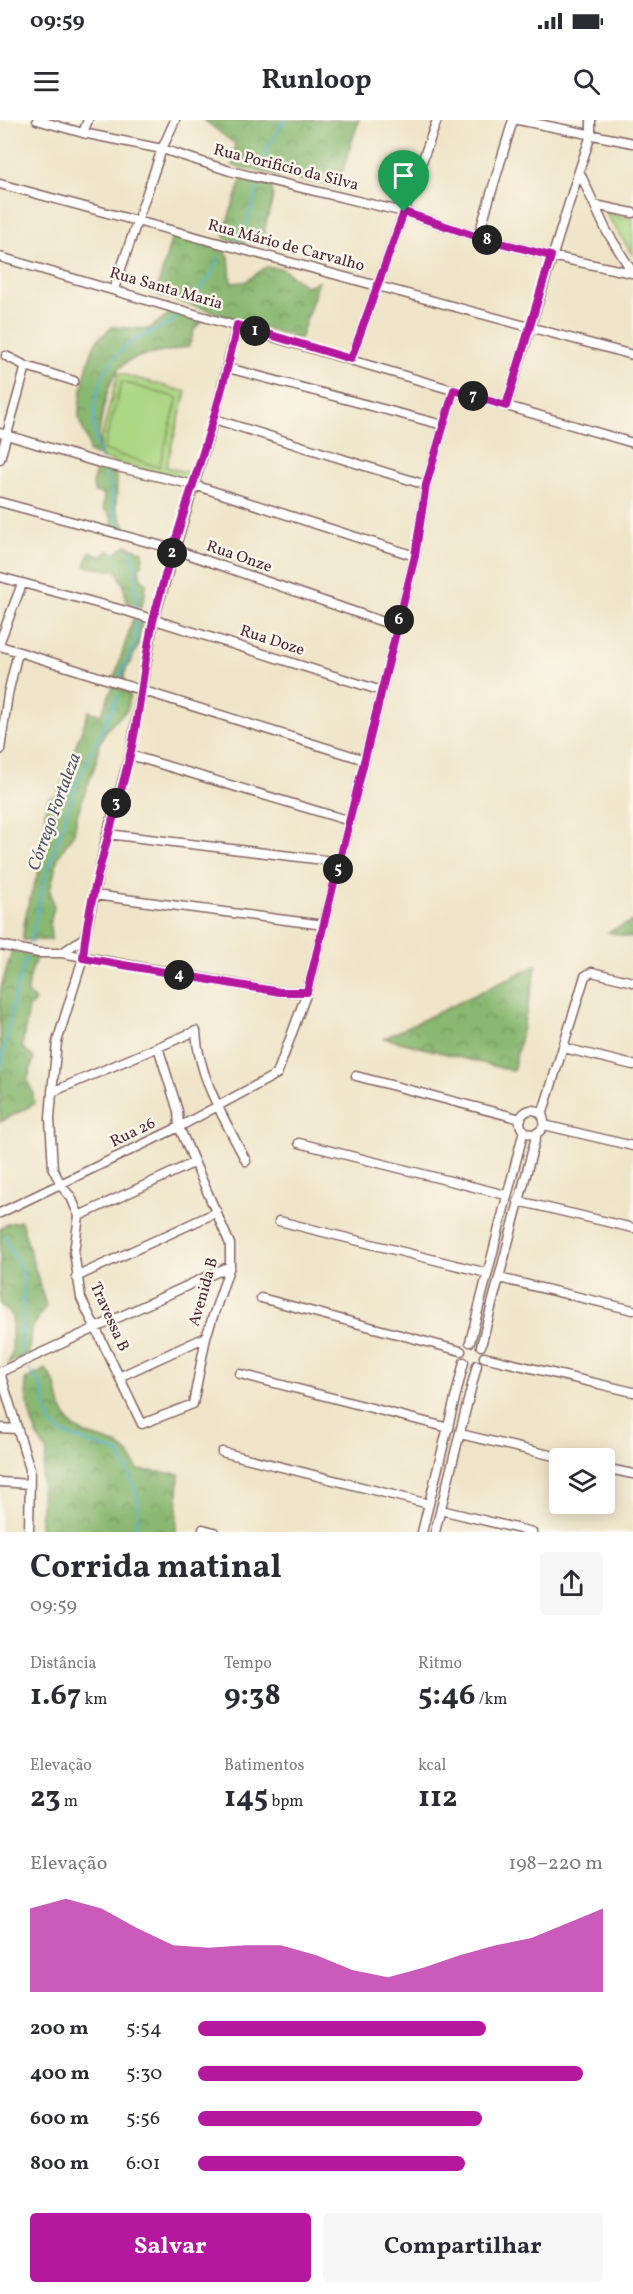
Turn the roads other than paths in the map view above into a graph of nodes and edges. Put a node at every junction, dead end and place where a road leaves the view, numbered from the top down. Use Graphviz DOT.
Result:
graph roads {
  1 [pos="37,120"];
  2 [pos="88,120"];
  3 [pos="175,120"];
  4 [pos="437,120"];
  5 [pos="513,120"];
  6 [pos="518,120"];
  7 [pos="591,120"];
  8 [pos="83,133"];
  9 [pos="591,135"];
  10 [pos="633,143"];
  11 [pos="162,148"];
  12 [pos="579,171"];
  13 [pos="0,184"];
  14 [pos="596,205"];
  15 [pos="404,212"];
  16 [pos="633,213"];
  17 [pos="137,221"];
  18 [pos="478,237"];
  19 [pos="0,256"];
  20 [pos="551,256"];
  21 [pos="633,273"];
  22 [pos="377,286"];
  23 [pos="114,289"];
  24 [pos="237,325"];
  25 [pos="530,327"];
  26 [pos="633,355"];
  27 [pos="6,356"];
  28 [pos="351,359"];
  29 [pos="26,366"];
  30 [pos="228,368"];
  31 [pos="74,381"];
  32 [pos="454,390"];
  33 [pos="506,406"];
  34 [pos="214,419"];
  35 [pos="443,425"];
  36 [pos="4,434"];
  37 [pos="633,443"];
  38 [pos="0,459"];
  39 [pos="194,485"];
  40 [pos="426,485"];
  41 [pos="0,502"];
  42 [pos="173,549"];
  43 [pos="415,556"];
  44 [pos="0,577"];
  45 [pos="22,584"];
  46 [pos="154,619"];
  47 [pos="398,627"];
  48 [pos="0,641"];
  49 [pos="0,646"];
  50 [pos="18,652"];
  51 [pos="382,691"];
  52 [pos="142,692"];
  53 [pos="0,750"];
  54 [pos="130,755"];
  55 [pos="365,760"];
  56 [pos="350,821"];
  57 [pos="107,834"];
  58 [pos="340,862"];
  59 [pos="94,895"];
  60 [pos="324,925"];
  61 [pos="85,937"];
  62 [pos="0,945"];
  63 [pos="62,953"];
  64 [pos="83,958"];
  65 [pos="633,982"];
  66 [pos="307,992"];
  67 [pos="158,1047"];
  68 [pos="564,1048"];
  69 [pos="633,1065"];
  70 [pos="356,1076"];
  71 [pos="548,1091"];
  72 [pos="52,1092"];
  73 [pos="218,1104"];
  74 [pos="531,1110"];
  75 [pos="542,1114"];
  76 [pos="521,1119"];
  77 [pos="544,1125"];
  78 [pos="179,1127"];
  79 [pos="524,1130"];
  80 [pos="537,1133"];
  81 [pos="298,1143"];
  82 [pos="633,1146"];
  83 [pos="246,1161"];
  84 [pos="193,1163"];
  85 [pos="61,1185"];
  86 [pos="506,1195"];
  87 [pos="518,1200"];
  88 [pos="217,1212"];
  89 [pos="0,1213"];
  90 [pos="79,1216"];
  91 [pos="279,1221"];
  92 [pos="633,1228"];
  93 [pos="230,1266"];
  94 [pos="487,1273"];
  95 [pos="76,1277"];
  96 [pos="499,1278"];
  97 [pos="261,1298"];
  98 [pos="633,1310"];
  99 [pos="95,1330"];
  100 [pos="206,1337"];
  101 [pos="470,1342"];
  102 [pos="482,1346"];
  103 [pos="461,1351"];
  104 [pos="484,1357"];
  105 [pos="464,1362"];
  106 [pos="477,1365"];
  107 [pos="0,1373"];
  108 [pos="240,1374"];
  109 [pos="121,1376"];
  110 [pos="633,1392"];
  111 [pos="142,1424"];
  112 [pos="0,1428"];
  113 [pos="449,1428"];
  114 [pos="16,1429"];
  115 [pos="460,1434"];
  116 [pos="222,1452"];
  117 [pos="549,1455"];
  118 [pos="615,1470"];
  119 [pos="633,1474"];
  120 [pos="0,1482"];
  121 [pos="30,1484"];
  122 [pos="429,1504"];
  123 [pos="441,1510"];
  124 [pos="203,1529"];
  125 [pos="29,1532"];
  126 [pos="214,1532"];
  127 [pos="422,1532"];
  128 [pos="435,1532"];
  129 [pos="532,1532"];
  1 -- 8 [label="street, Rua Porificio da Silva"];
  2 -- 8 [label="street"];
  3 -- 11 [label="street"];
  4 -- 15 [label="street"];
  5 -- 18 [label="street"];
  6 -- 9 [label="street"];
  7 -- 9 [label="street"];
  8 -- 11 [label="street, Rua Porificio da Silva"];
  9 -- 10 [label="street"];
  9 -- 12 [label="street"];
  11 -- 15 [label="street, Rua Porificio da Silva"];
  11 -- 17 [label="street"];
  12 -- 14 [label="street"];
  12 -- 20 [label="street"];
  13 -- 17 [label="street, Rua Mário de Carvalho"];
  14 -- 16 [label="street"];
  14 -- 21 [label="street"];
  15 -- 18 [label="street, Rua Porificio da Silva"];
  15 -- 22 [label="street"];
  17 -- 22 [label="street, Rua Mário de Carvalho"];
  17 -- 23 [label="street"];
  18 -- 20 [label="street, Rua Porificio da Silva"];
  19 -- 23 [label="street, Rua Santa Maria"];
  20 -- 21 [label="street, Rua Porificio da Silva"];
  20 -- 25 [label="street"];
  22 -- 25 [label="street, Rua Mário de Carvalho"];
  22 -- 28 [label="street"];
  23 -- 24 [label="street, Rua Santa Maria"];
  24 -- 28 [label="street, Rua Santa Maria"];
  24 -- 30 [label="street"];
  25 -- 26 [label="street, Rua Mário de Carvalho"];
  25 -- 33 [label="street"];
  27 -- 29 [label="street"];
  28 -- 32 [label="street, Rua Santa Maria"];
  29 -- 31 [label="street"];
  29 -- 36 [label="street"];
  30 -- 34 [label="street"];
  30 -- 35 [label="street"];
  32 -- 33 [label="street, Rua Santa Maria"];
  32 -- 35 [label="street"];
  33 -- 37 [label="street, Rua Santa Maria"];
  34 -- 39 [label="street"];
  34 -- 40 [label="street"];
  35 -- 40 [label="street"];
  36 -- 38 [label="street"];
  36 -- 39 [label="street"];
  39 -- 42 [label="street"];
  39 -- 43 [label="street"];
  40 -- 43 [label="street"];
  41 -- 42 [label="street, Rua Onze"];
  42 -- 46 [label="street"];
  42 -- 47 [label="street, Rua Onze"];
  43 -- 47 [label="street"];
  44 -- 45 [label="street, Rua Doze"];
  45 -- 46 [label="street, Rua Doze"];
  45 -- 48 [label="street"];
  46 -- 51 [label="street, Rua Doze"];
  46 -- 52 [label="street"];
  47 -- 51 [label="street"];
  49 -- 50 [label="street"];
  50 -- 52 [label="street"];
  50 -- 53 [label="street"];
  51 -- 55 [label="street"];
  52 -- 54 [label="street"];
  52 -- 55 [label="street"];
  54 -- 56 [label="street"];
  54 -- 57 [label="street"];
  55 -- 56 [label="street"];
  56 -- 58 [label="street"];
  57 -- 58 [label="street"];
  57 -- 59 [label="street"];
  58 -- 60 [label="street"];
  59 -- 60 [label="street"];
  59 -- 61 [label="street"];
  60 -- 66 [label="street"];
  61 -- 63 [label="street"];
  61 -- 64 [label="street"];
  62 -- 63 [label="street"];
  63 -- 64 [label="street"];
  64 -- 66 [label="street"];
  64 -- 72 [label="street"];
  65 -- 68 [label="street"];
  66 -- 73 [label="street, Rua 26"];
  67 -- 72 [label="street"];
  67 -- 73 [label="street"];
  67 -- 78 [label="street, Avenida B"];
  68 -- 69 [label="street"];
  68 -- 71 [label="street"];
  70 -- 76 [label="street"];
  71 -- 74 [label="street"];
  71 -- 75 [label="street"];
  72 -- 85 [label="street"];
  73 -- 78 [label="street, Rua 26"];
  73 -- 83 [label="street"];
  74 -- 75 [label="street"];
  74 -- 76 [label="street"];
  75 -- 77 [label="street"];
  76 -- 79 [label="street"];
  77 -- 80 [label="street"];
  77 -- 82 [label="street"];
  78 -- 84 [label="street, Avenida B"];
  78 -- 85 [label="street, Rua 26"];
  79 -- 80 [label="street"];
  79 -- 86 [label="street"];
  80 -- 87 [label="street"];
  81 -- 86 [label="street"];
  84 -- 88 [label="street, Avenida B"];
  84 -- 90 [label="street"];
  85 -- 89 [label="street, Rua 26"];
  85 -- 90 [label="street"];
  86 -- 94 [label="street"];
  87 -- 92 [label="street"];
  87 -- 96 [label="street"];
  88 -- 93 [label="street, Avenida B"];
  88 -- 95 [label="street"];
  90 -- 95 [label="street, Travessa B"];
  91 -- 94 [label="street"];
  93 -- 99 [label="street"];
  93 -- 100 [label="street, Avenida B"];
  94 -- 101 [label="street"];
  95 -- 99 [label="street, Travessa B"];
  96 -- 98 [label="street"];
  96 -- 102 [label="street"];
  97 -- 103 [label="street"];
  99 -- 107 [label="street"];
  99 -- 109 [label="street, Travessa B"];
  100 -- 109 [label="street"];
  100 -- 111 [label="street, Avenida B"];
  101 -- 102 [label="street"];
  101 -- 103 [label="street"];
  102 -- 104 [label="street"];
  103 -- 105 [label="street"];
  104 -- 106 [label="street"];
  104 -- 110 [label="street"];
  105 -- 106 [label="street"];
  105 -- 113 [label="street"];
  106 -- 115 [label="street"];
  107 -- 114 [label="street"];
  108 -- 113 [label="street"];
  109 -- 111 [label="street, Travessa B"];
  112 -- 114 [label="street"];
  113 -- 122 [label="street"];
  114 -- 121 [label="street"];
  115 -- 117 [label="street"];
  115 -- 123 [label="street"];
  116 -- 122 [label="street"];
  118 -- 119 [label="street"];
  120 -- 121 [label="street"];
  121 -- 125 [label="street"];
  122 -- 127 [label="street"];
  123 -- 128 [label="street"];
  123 -- 129 [label="street"];
  124 -- 126 [label="street"];
}
